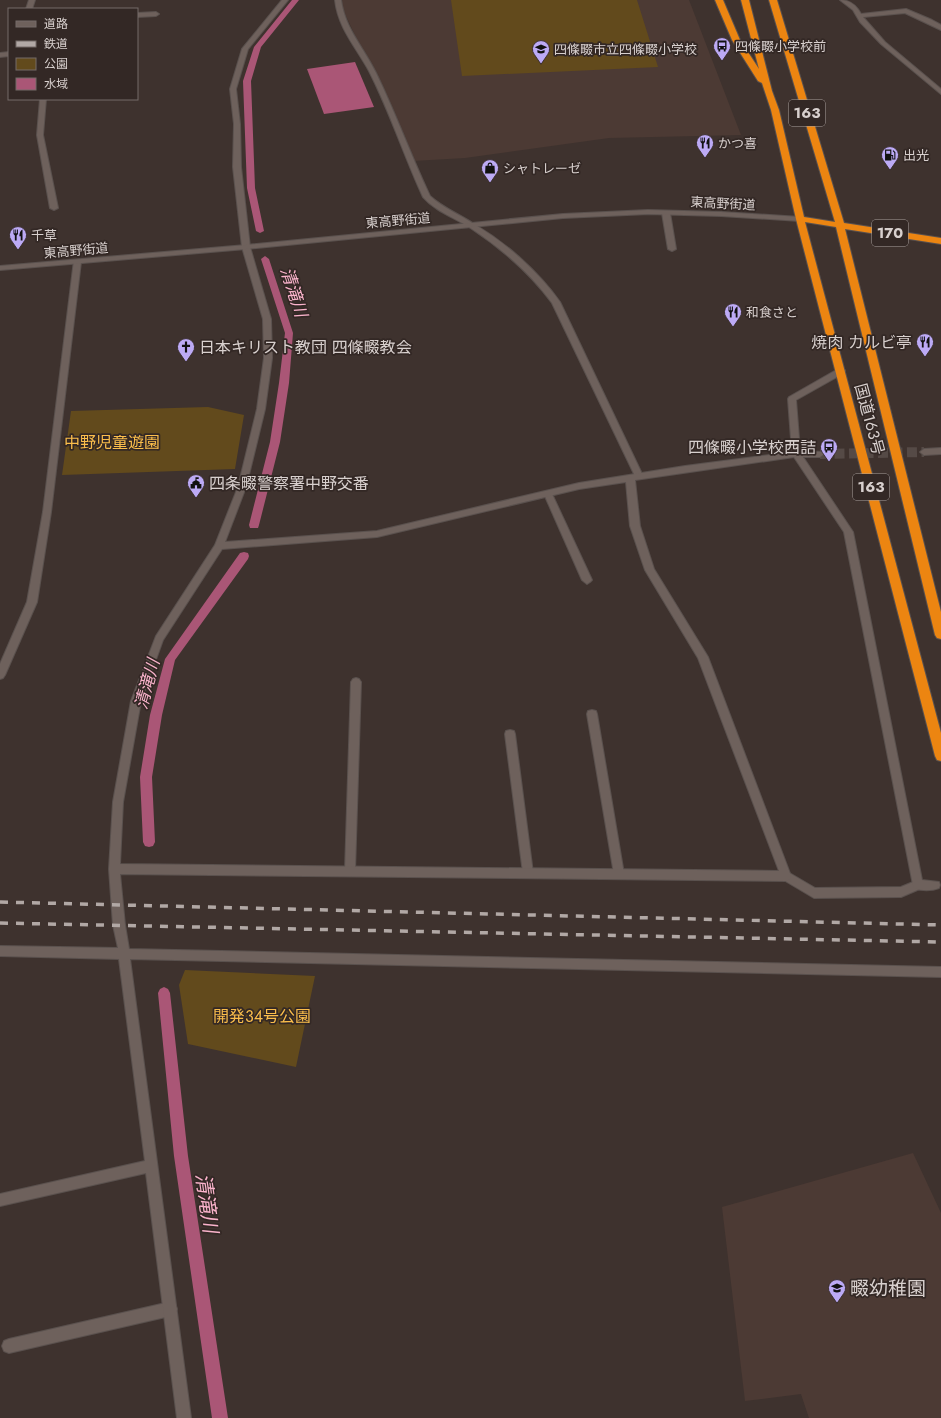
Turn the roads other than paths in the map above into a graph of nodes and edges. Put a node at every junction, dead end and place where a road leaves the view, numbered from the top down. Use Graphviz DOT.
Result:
graph roads {
  1 [pos="285,0"];
  2 [pos="338,0"];
  3 [pos="746,0"];
  4 [pos="773,0"];
  5 [pos="843,0"];
  6 [pos="718,1"];
  7 [pos="156,14"];
  8 [pos="138,15"];
  9 [pos="859,16"];
  10 [pos="941,28"];
  11 [pos="768,91"];
  12 [pos="941,92"];
  13 [pos="43,100"];
  14 [pos="54,208"];
  15 [pos="666,213"];
  16 [pos="800,219"];
  17 [pos="472,225"];
  18 [pos="840,225"];
  19 [pos="941,241"];
  20 [pos="246,247"];
  21 [pos="672,250"];
  22 [pos="78,262"];
  23 [pos="0,268"];
  24 [pos="841,371"];
  25 [pos="941,451"];
  26 [pos="924,452"];
  27 [pos="796,454"];
  28 [pos="820,454"];
  29 [pos="634,477"];
  30 [pos="548,494"];
  31 [pos="219,546"];
  32 [pos="587,580"];
  33 [pos="936,599"];
  34 [pos="941,635"];
  35 [pos="0,675"];
  36 [pos="356,682"];
  37 [pos="592,714"];
  38 [pos="510,734"];
  39 [pos="941,756"];
  40 [pos="114,869"];
  41 [pos="350,871"];
  42 [pos="528,873"];
  43 [pos="619,874"];
  44 [pos="786,876"];
  45 [pos="918,885"];
  46 [pos="935,885"];
  47 [pos="0,951"];
  48 [pos="124,953"];
  49 [pos="941,972"];
  50 [pos="151,1166"];
  51 [pos="0,1200"];
  52 [pos="170,1309"];
  53 [pos="10,1346"];
  54 [pos="184,1418"];
  1 -- 20 [label="street"];
  2 -- 17 [label="street"];
  3 -- 11 [label="highway, 163"];
  4 -- 18 [label="highway, 163"];
  5 -- 9 [label="street"];
  6 -- 11 [label="highway"];
  7 -- 8 [label="street"];
  9 -- 10 [label="street"];
  9 -- 12 [label="street"];
  11 -- 16 [label="highway, 国道163号 / 163"];
  13 -- 14 [label="street"];
  15 -- 16 [label="street, 東高野街道"];
  15 -- 17 [label="street, 東高野街道"];
  15 -- 21 [label="street"];
  16 -- 18 [label="highway, 170"];
  16 -- 24 [label="highway, 国道163号 / 163"];
  17 -- 20 [label="street, 東高野街道"];
  17 -- 29 [label="street"];
  18 -- 19 [label="highway, 170"];
  18 -- 33 [label="highway, 国道163号 / 163"];
  20 -- 22 [label="street, 東高野街道"];
  20 -- 31 [label="street"];
  22 -- 23 [label="street, 東高野街道"];
  22 -- 35 [label="street"];
  24 -- 27 [label="street"];
  24 -- 39 [label="highway, 国道163号 / 163"];
  25 -- 26 [label="street"];
  27 -- 28 [label="street"];
  27 -- 29 [label="street"];
  27 -- 45 [label="street"];
  29 -- 30 [label="street"];
  29 -- 44 [label="street"];
  30 -- 31 [label="street"];
  30 -- 32 [label="street"];
  31 -- 40 [label="street"];
  33 -- 34 [label="highway, 国道163号 / 163"];
  36 -- 41 [label="street"];
  37 -- 43 [label="street"];
  38 -- 42 [label="street"];
  40 -- 41 [label="street"];
  40 -- 48 [label="street"];
  41 -- 42 [label="street"];
  42 -- 43 [label="street"];
  43 -- 44 [label="street"];
  44 -- 45 [label="street"];
  45 -- 46 [label="street"];
  47 -- 48 [label="street"];
  48 -- 49 [label="street"];
  48 -- 50 [label="street"];
  50 -- 51 [label="street"];
  50 -- 52 [label="street"];
  52 -- 53 [label="street"];
  52 -- 54 [label="street"];
}
